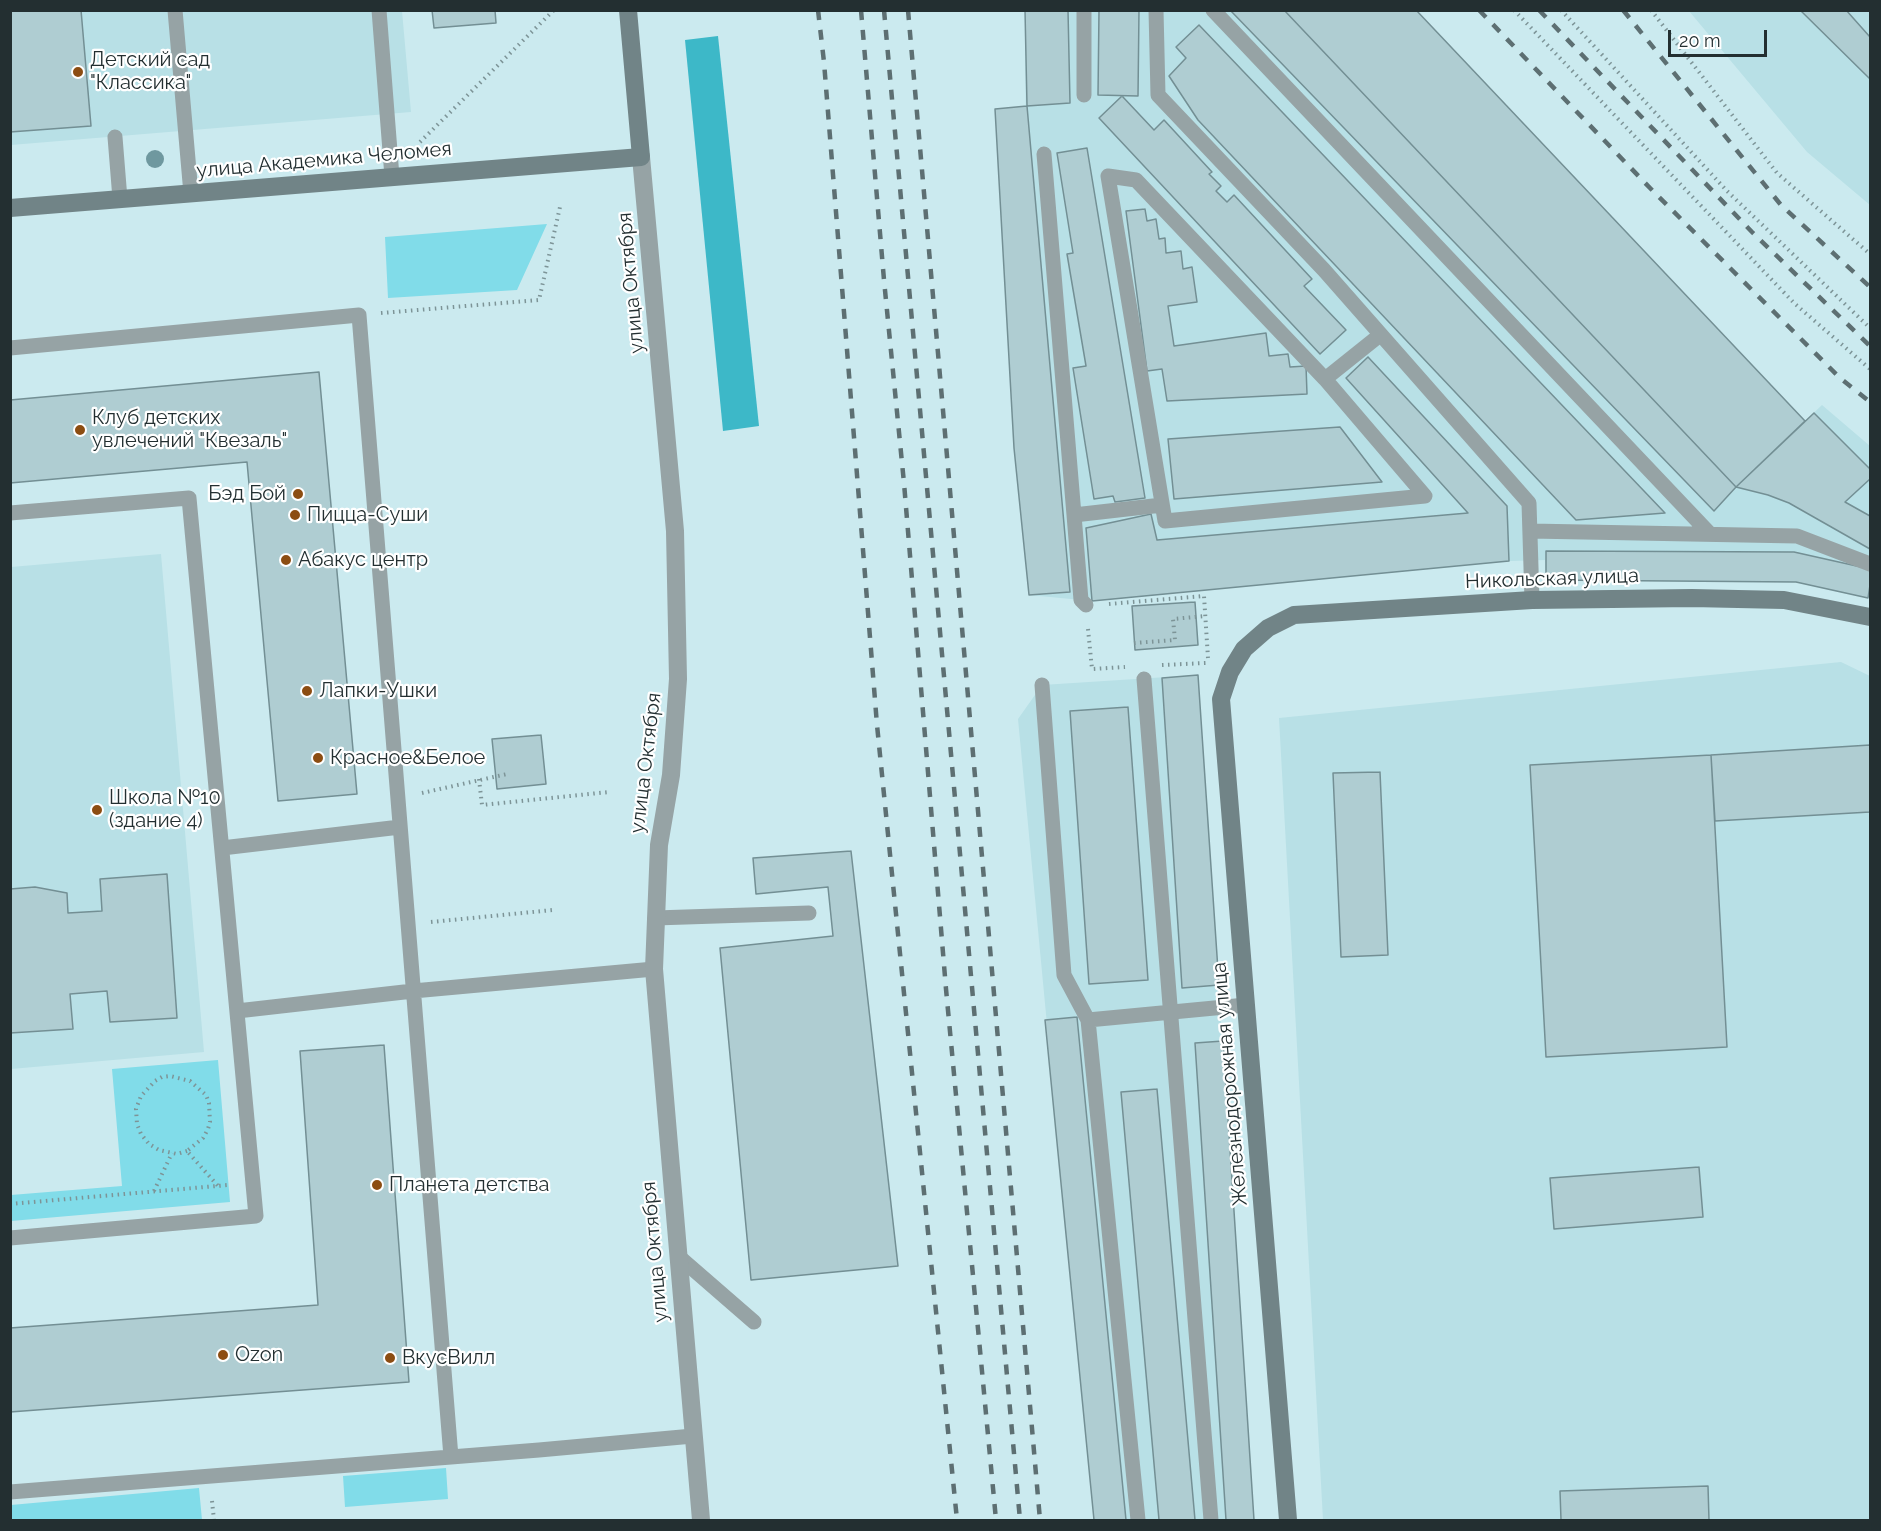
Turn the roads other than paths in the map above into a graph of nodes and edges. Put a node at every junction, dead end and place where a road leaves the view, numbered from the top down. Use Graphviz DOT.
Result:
graph roads {
  1 [pos="175,10"];
  2 [pos="379,10"];
  3 [pos="628,10"];
  4 [pos="1084,10"];
  5 [pos="1156,10"];
  6 [pos="1213,10"];
  7 [pos="1084,95"];
  8 [pos="115,137"];
  9 [pos="1044,154"];
  10 [pos="641,157"];
  11 [pos="392,177"];
  12 [pos="191,194"];
  13 [pos="120,199"];
  14 [pos="10,208"];
  15 [pos="1380,335"];
  16 [pos="10,348"];
  17 [pos="1325,379"];
  18 [pos="1162,505"];
  19 [pos="10,513"];
  20 [pos="1074,515"];
  21 [pos="1530,531"];
  22 [pos="1710,534"];
  23 [pos="1870,564"];
  24 [pos="1532,600"];
  25 [pos="1086,605"];
  26 [pos="1870,617"];
  27 [pos="1244,649"];
  28 [pos="1144,679"];
  29 [pos="1041,685"];
  30 [pos="400,827"];
  31 [pos="222,848"];
  32 [pos="809,914"];
  33 [pos="655,918"];
  34 [pos="654,969"];
  35 [pos="413,991"];
  36 [pos="1246,1005"];
  37 [pos="237,1011"];
  38 [pos="1170,1012"];
  39 [pos="1088,1020"];
  40 [pos="10,1238"];
  41 [pos="678,1256"];
  42 [pos="754,1322"];
  43 [pos="693,1436"];
  44 [pos="451,1457"];
  45 [pos="10,1492"];
  46 [pos="702,1521"];
  47 [pos="1138,1521"];
  48 [pos="1211,1521"];
  49 [pos="1288,1521"];
  1 -- 12 [label="lane"];
  2 -- 11 [label="lane"];
  3 -- 10 [label="street, улица Октября"];
  4 -- 7 [label="lane"];
  5 -- 15 [label="lane"];
  6 -- 22 [label="lane"];
  8 -- 13 [label="lane"];
  9 -- 20 [label="lane"];
  10 -- 11 [label="street, улица Академика Челомея"];
  10 -- 33 [label="street, улица Октября"];
  11 -- 12 [label="street, улица Академика Челомея"];
  12 -- 13 [label="street, улица Академика Челомея"];
  13 -- 14 [label="street, улица Академика Челомея"];
  15 -- 17 [label="lane"];
  15 -- 21 [label="lane"];
  16 -- 30 [label="lane"];
  17 -- 18 [label="lane"];
  17 -- 18 [label="lane"];
  18 -- 20 [label="lane"];
  19 -- 31 [label="lane"];
  20 -- 25 [label="lane"];
  21 -- 22 [label="lane"];
  21 -- 24 [label="lane"];
  22 -- 23 [label="lane"];
  24 -- 26 [label="street, Никольская улица"];
  24 -- 27 [label="street, Никольская улица"];
  27 -- 36 [label="street, Железнодорожная улица"];
  28 -- 38 [label="lane"];
  29 -- 39 [label="lane"];
  30 -- 31 [label="lane"];
  30 -- 35 [label="lane"];
  31 -- 37 [label="lane"];
  32 -- 33 [label="lane"];
  33 -- 34 [label="street, улица Октября"];
  34 -- 35 [label="lane"];
  34 -- 41 [label="street, улица Октября"];
  35 -- 37 [label="lane"];
  35 -- 44 [label="lane"];
  36 -- 38 [label="lane"];
  36 -- 49 [label="street, Железнодорожная улица"];
  37 -- 40 [label="lane"];
  38 -- 39 [label="lane"];
  38 -- 48 [label="lane"];
  39 -- 47 [label="lane"];
  41 -- 42 [label="lane"];
  41 -- 43 [label="street, улица Октября"];
  43 -- 44 [label="lane"];
  43 -- 46 [label="street, улица Октября"];
  44 -- 45 [label="lane"];
}
